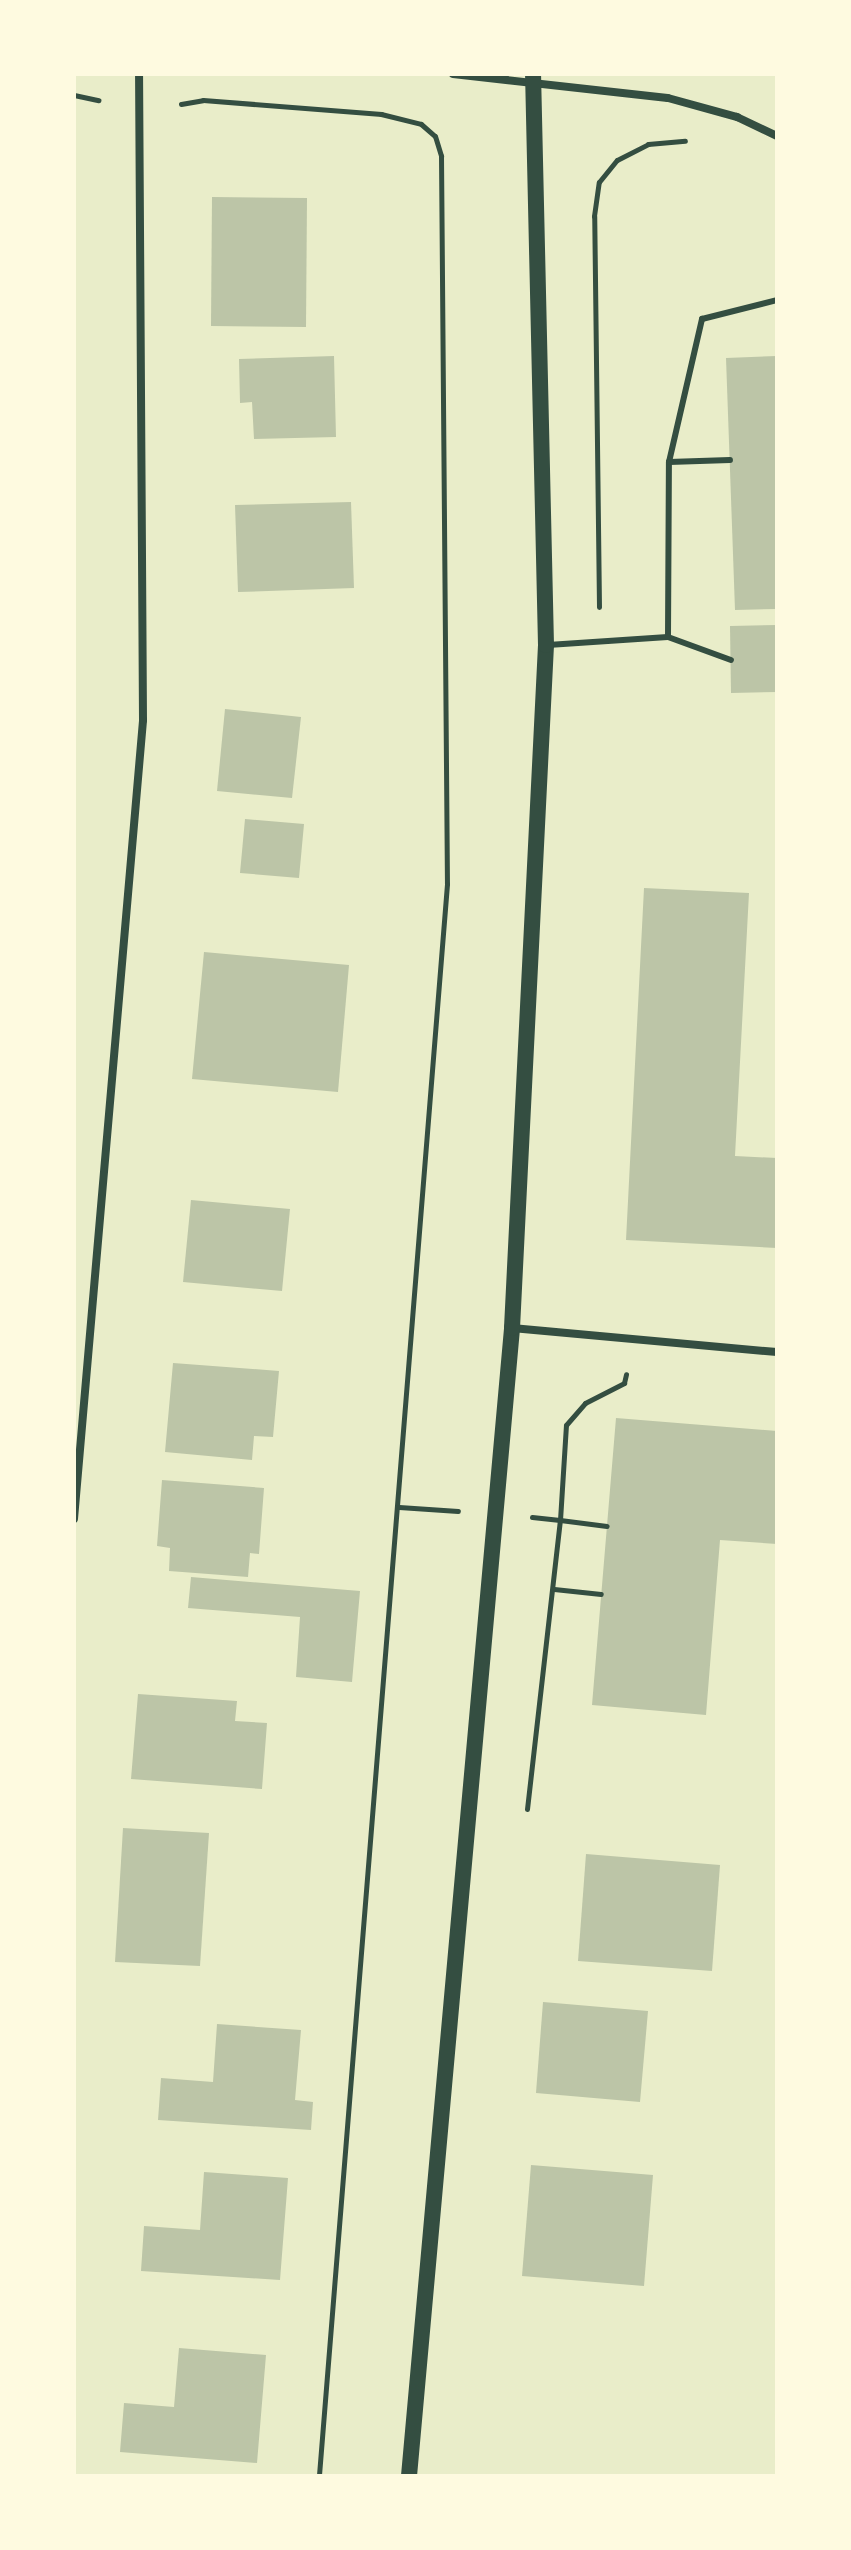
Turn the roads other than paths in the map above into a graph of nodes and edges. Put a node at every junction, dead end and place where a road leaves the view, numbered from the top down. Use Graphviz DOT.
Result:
graph roads {
  1 [pos="139,74"];
  2 [pos="453,74"];
  3 [pos="536,77"];
  4 [pos="777,136"];
  5 [pos="777,300"];
  6 [pos="730,460"];
  7 [pos="669,462"];
  8 [pos="668,637"];
  9 [pos="546,645"];
  10 [pos="731,660"];
  11 [pos="512,1328"];
  12 [pos="777,1352"];
  13 [pos="74,1519"];
  14 [pos="409,2476"];
  1 -- 13 [label="street"];
  2 -- 3 [label="street"];
  3 -- 4 [label="street"];
  3 -- 9 [label="main road"];
  5 -- 7 [label="lane"];
  6 -- 7 [label="lane"];
  7 -- 8 [label="lane"];
  8 -- 9 [label="lane"];
  8 -- 10 [label="lane"];
  9 -- 11 [label="main road"];
  11 -- 12 [label="street"];
  11 -- 14 [label="main road"];
}
